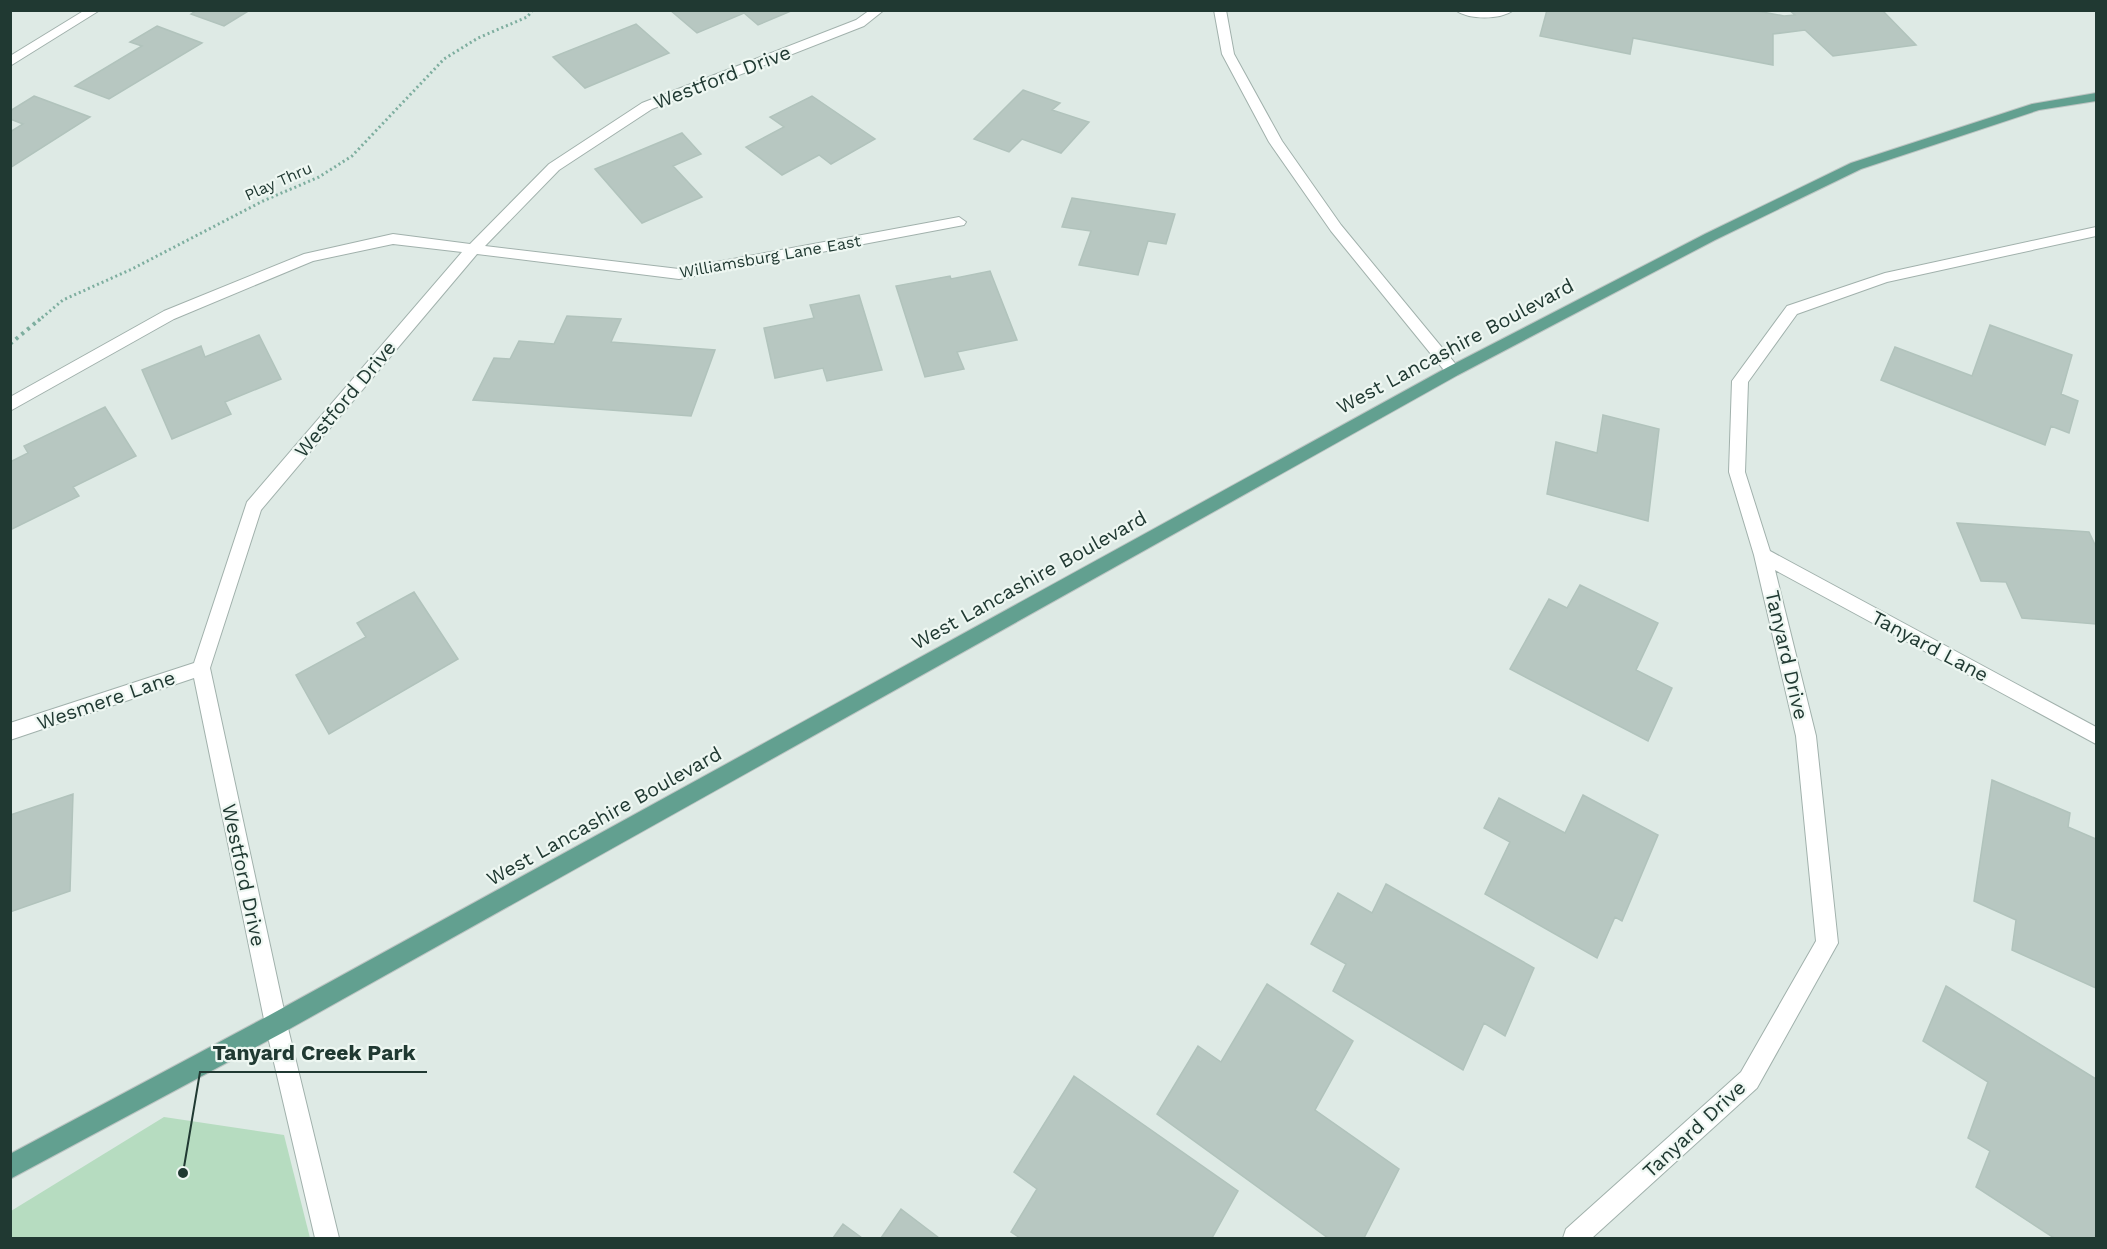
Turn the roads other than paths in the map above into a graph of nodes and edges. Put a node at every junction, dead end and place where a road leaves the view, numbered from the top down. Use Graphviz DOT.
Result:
graph roads {
  1 [pos="94,10"];
  2 [pos="878,10"];
  3 [pos="1220,10"];
  4 [pos="1461,10"];
  5 [pos="1508,10"];
  6 [pos="10,62"];
  7 [pos="2097,97"];
  8 [pos="959,222"];
  9 [pos="2097,231"];
  10 [pos="473,249"];
  11 [pos="1453,371"];
  12 [pos="10,405"];
  13 [pos="1763,555"];
  14 [pos="201,668"];
  15 [pos="10,732"];
  16 [pos="2097,736"];
  17 [pos="276,1023"];
  18 [pos="10,1167"];
  19 [pos="327,1239"];
  20 [pos="1575,1239"];
  1 -- 6 [label="street"];
  2 -- 10 [label="street, Westford Drive"];
  3 -- 11 [label="street"];
  4 -- 5 [label="street"];
  7 -- 11 [label="main road, West Lancashire Boulevard"];
  8 -- 10 [label="street, Williamsburg Lane East"];
  9 -- 13 [label="street, Tanyard Drive"];
  10 -- 12 [label="street, Williamsburg Lane East"];
  10 -- 14 [label="street, Westford Drive"];
  11 -- 17 [label="main road, West Lancashire Boulevard"];
  13 -- 16 [label="street, Tanyard Lane"];
  13 -- 20 [label="street, Tanyard Drive"];
  14 -- 15 [label="street, Wesmere Lane"];
  14 -- 17 [label="street, Westford Drive"];
  17 -- 18 [label="main road, West Lancashire Boulevard"];
  17 -- 19 [label="street, Westford Drive"];
}
